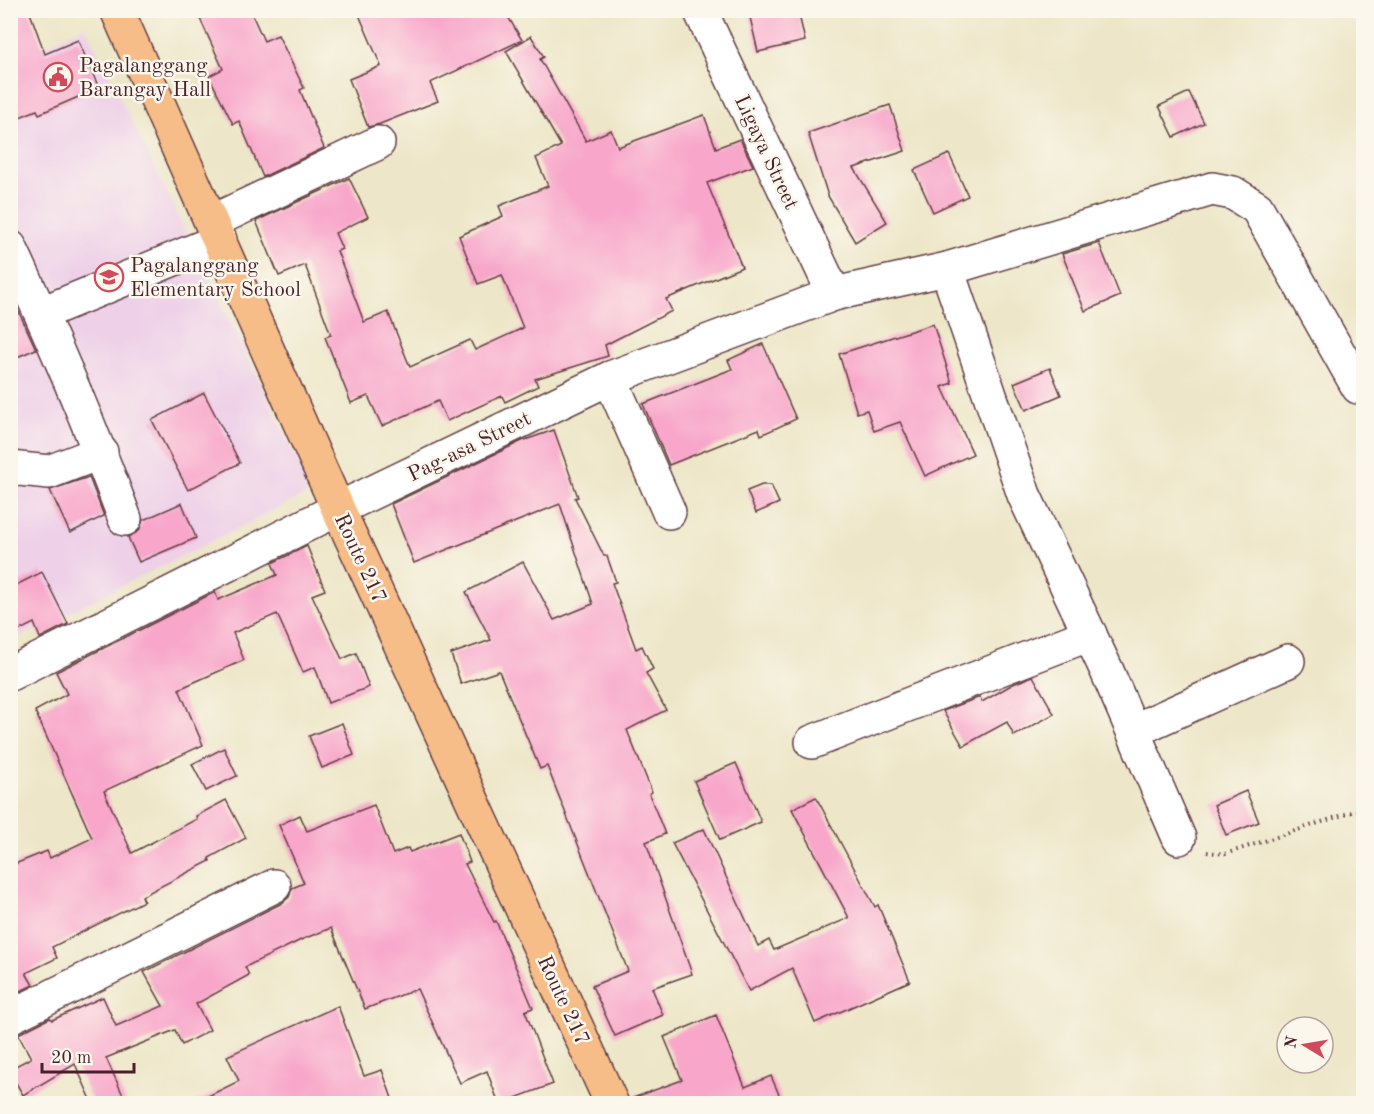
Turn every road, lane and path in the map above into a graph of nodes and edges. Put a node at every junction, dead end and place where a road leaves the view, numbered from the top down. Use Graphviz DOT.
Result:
graph roads {
  1 [pos="117,10"];
  2 [pos="700,10"];
  3 [pos="378,142"];
  4 [pos="216,231"];
  5 [pos="12,254"];
  6 [pos="947,269"];
  7 [pos="834,294"];
  8 [pos="42,314"];
  9 [pos="610,378"];
  10 [pos="1358,387"];
  11 [pos="101,452"];
  12 [pos="10,468"];
  13 [pos="338,508"];
  14 [pos="669,512"];
  15 [pos="125,519"];
  16 [pos="1090,634"];
  17 [pos="1288,661"];
  18 [pos="10,674"];
  19 [pos="1133,731"];
  20 [pos="812,742"];
  21 [pos="1364,808"];
  22 [pos="1179,838"];
  23 [pos="274,886"];
  24 [pos="10,1017"];
  25 [pos="612,1104"];
  1 -- 4 [label="main road, Route 217"];
  2 -- 7 [label="street, Ligaya Street"];
  3 -- 4 [label="street"];
  4 -- 8 [label="street"];
  4 -- 13 [label="main road, Route 217"];
  5 -- 8 [label="street"];
  6 -- 7 [label="street, Pag-asa Street"];
  6 -- 10 [label="street, Pag-asa Street"];
  6 -- 16 [label="street"];
  7 -- 9 [label="street, Pag-asa Street"];
  8 -- 11 [label="street"];
  9 -- 13 [label="street, Pag-asa Street"];
  9 -- 14 [label="street"];
  11 -- 12 [label="street"];
  11 -- 15 [label="street"];
  13 -- 18 [label="street, Pag-asa Street"];
  13 -- 25 [label="main road, Route 217"];
  16 -- 19 [label="street"];
  16 -- 20 [label="street"];
  17 -- 19 [label="street"];
  19 -- 22 [label="street"];
  21 -- 22 [label="path"];
  23 -- 24 [label="street"];
}
